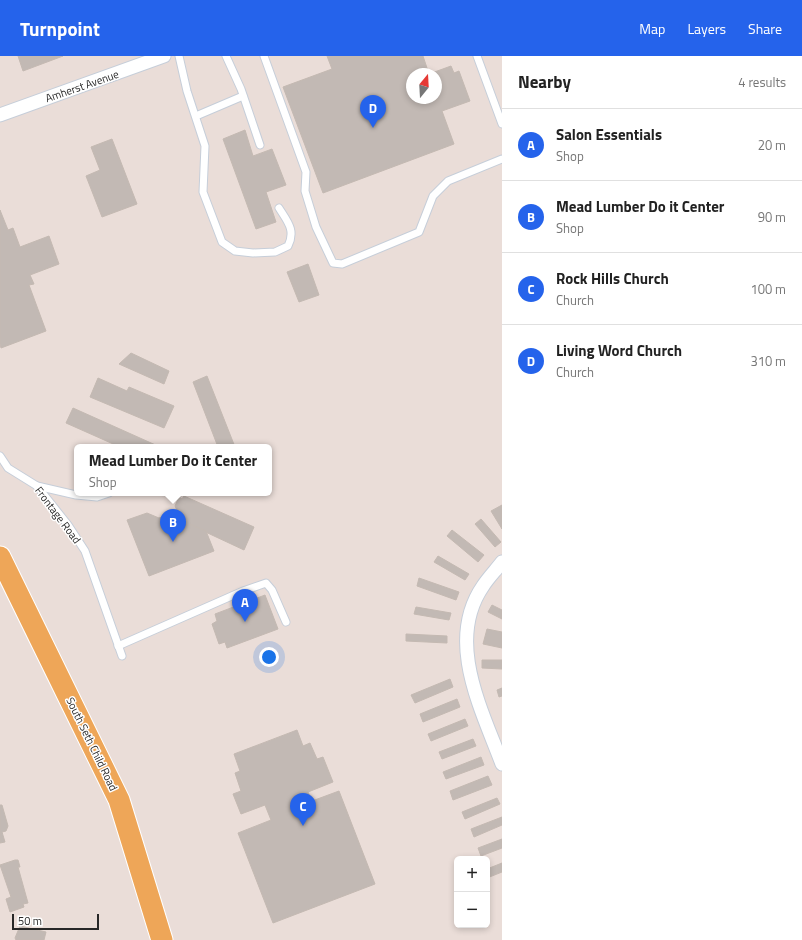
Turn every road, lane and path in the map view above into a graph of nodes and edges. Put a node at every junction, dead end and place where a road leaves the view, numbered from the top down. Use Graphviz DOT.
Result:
graph roads {
  1 [pos="164,56"];
  2 [pos="179,56"];
  3 [pos="226,56"];
  4 [pos="264,56"];
  5 [pos="477,56"];
  6 [pos="141,60"];
  7 [pos="243,96"];
  8 [pos="0,115"];
  9 [pos="196,116"];
  10 [pos="502,124"];
  11 [pos="260,145"];
  12 [pos="502,158"];
  13 [pos="279,208"];
  14 [pos="0,456"];
  15 [pos="37,486"];
  16 [pos="74,495"];
  17 [pos="86,496"];
  18 [pos="100,496"];
  19 [pos="0,557"];
  20 [pos="502,562"];
  21 [pos="286,622"];
  22 [pos="118,646"];
  23 [pos="122,656"];
  24 [pos="502,764"];
  25 [pos="162,940"];
  1 -- 6 [label="street, Amherst Avenue"];
  2 -- 9 [label="lane"];
  3 -- 7 [label="lane"];
  4 -- 12 [label="lane"];
  5 -- 10 [label="lane"];
  6 -- 8 [label="street, Amherst Avenue"];
  7 -- 9 [label="lane"];
  7 -- 11 [label="lane"];
  9 -- 13 [label="lane"];
  14 -- 15 [label="lane, Frontage Road"];
  15 -- 16 [label="lane"];
  15 -- 22 [label="lane, Frontage Road"];
  17 -- 18 [label="lane"];
  19 -- 25 [label="main road, South Seth Child Road"];
  20 -- 24 [label="street"];
  21 -- 22 [label="lane"];
  22 -- 23 [label="lane, Frontage Road"];
}
